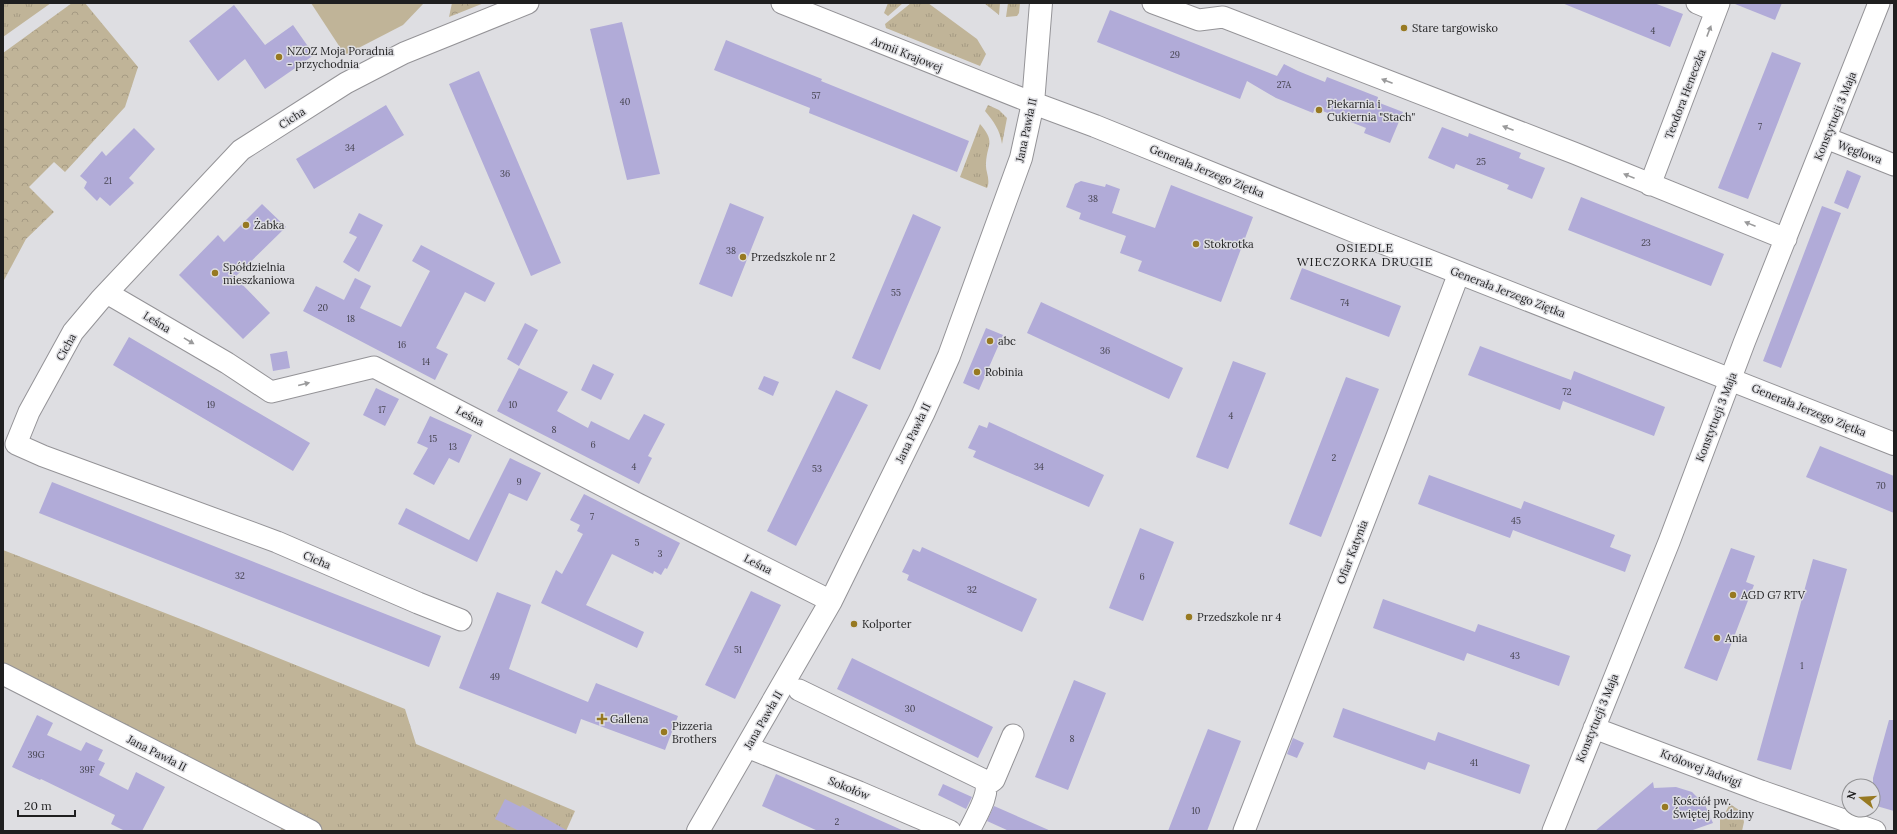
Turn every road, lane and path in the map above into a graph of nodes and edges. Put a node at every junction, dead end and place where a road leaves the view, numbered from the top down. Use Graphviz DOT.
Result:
graph roads {
  1 [pos="528,3"];
  2 [pos="782,3"];
  3 [pos="1041,3"];
  4 [pos="1153,3"];
  5 [pos="1697,3"];
  6 [pos="1879,3"];
  7 [pos="1718,7"];
  8 [pos="1033,103"];
  9 [pos="1826,138"];
  10 [pos="1894,165"];
  11 [pos="1650,185"];
  12 [pos="1786,239"];
  13 [pos="1459,273"];
  14 [pos="107,293"];
  15 [pos="1730,379"];
  16 [pos="1894,444"];
  17 [pos="831,601"];
  18 [pos="461,620"];
  19 [pos="3,674"];
  20 [pos="799,690"];
  21 [pos="1594,728"];
  22 [pos="1014,735"];
  23 [pos="747,747"];
  24 [pos="987,785"];
  25 [pos="311,831"];
  26 [pos="698,831"];
  27 [pos="950,831"];
  28 [pos="969,831"];
  29 [pos="1244,831"];
  30 [pos="1553,831"];
  31 [pos="1875,831"];
  1 -- 14 [label="street, Cicha"];
  2 -- 8 [label="street, Armii Krajowej"];
  3 -- 8 [label="street, Jana Pawła II"];
  11 -- 4 [label="street, one-way"];
  5 -- 7 [label="street"];
  6 -- 9 [label="street, Konstytucji 3 Maja"];
  11 -- 7 [label="street, Teodora Heneczka, one-way"];
  8 -- 13 [label="street, Generała Jerzego Ziętka"];
  8 -- 17 [label="street, Jana Pawła II"];
  9 -- 10 [label="street, Węglowa"];
  9 -- 12 [label="street, Konstytucji 3 Maja"];
  12 -- 11 [label="street, one-way"];
  12 -- 15 [label="street, Konstytucji 3 Maja"];
  13 -- 15 [label="street, Generała Jerzego Ziętka"];
  13 -- 29 [label="street, Ofiar Katynia"];
  14 -- 17 [label="street, Leśna, one-way"];
  14 -- 18 [label="street, Cicha"];
  15 -- 16 [label="street, Generała Jerzego Ziętka"];
  15 -- 21 [label="street, Konstytucji 3 Maja"];
  17 -- 23 [label="street, Jana Pawła II"];
  19 -- 25 [label="street, Jana Pawła II"];
  20 -- 24 [label="street"];
  21 -- 30 [label="street, Konstytucji 3 Maja"];
  21 -- 31 [label="street, Królowej Jadwigi"];
  22 -- 24 [label="street"];
  23 -- 26 [label="street, Jana Pawła II"];
  23 -- 27 [label="street, Sokołów"];
  24 -- 28 [label="street"];
}
